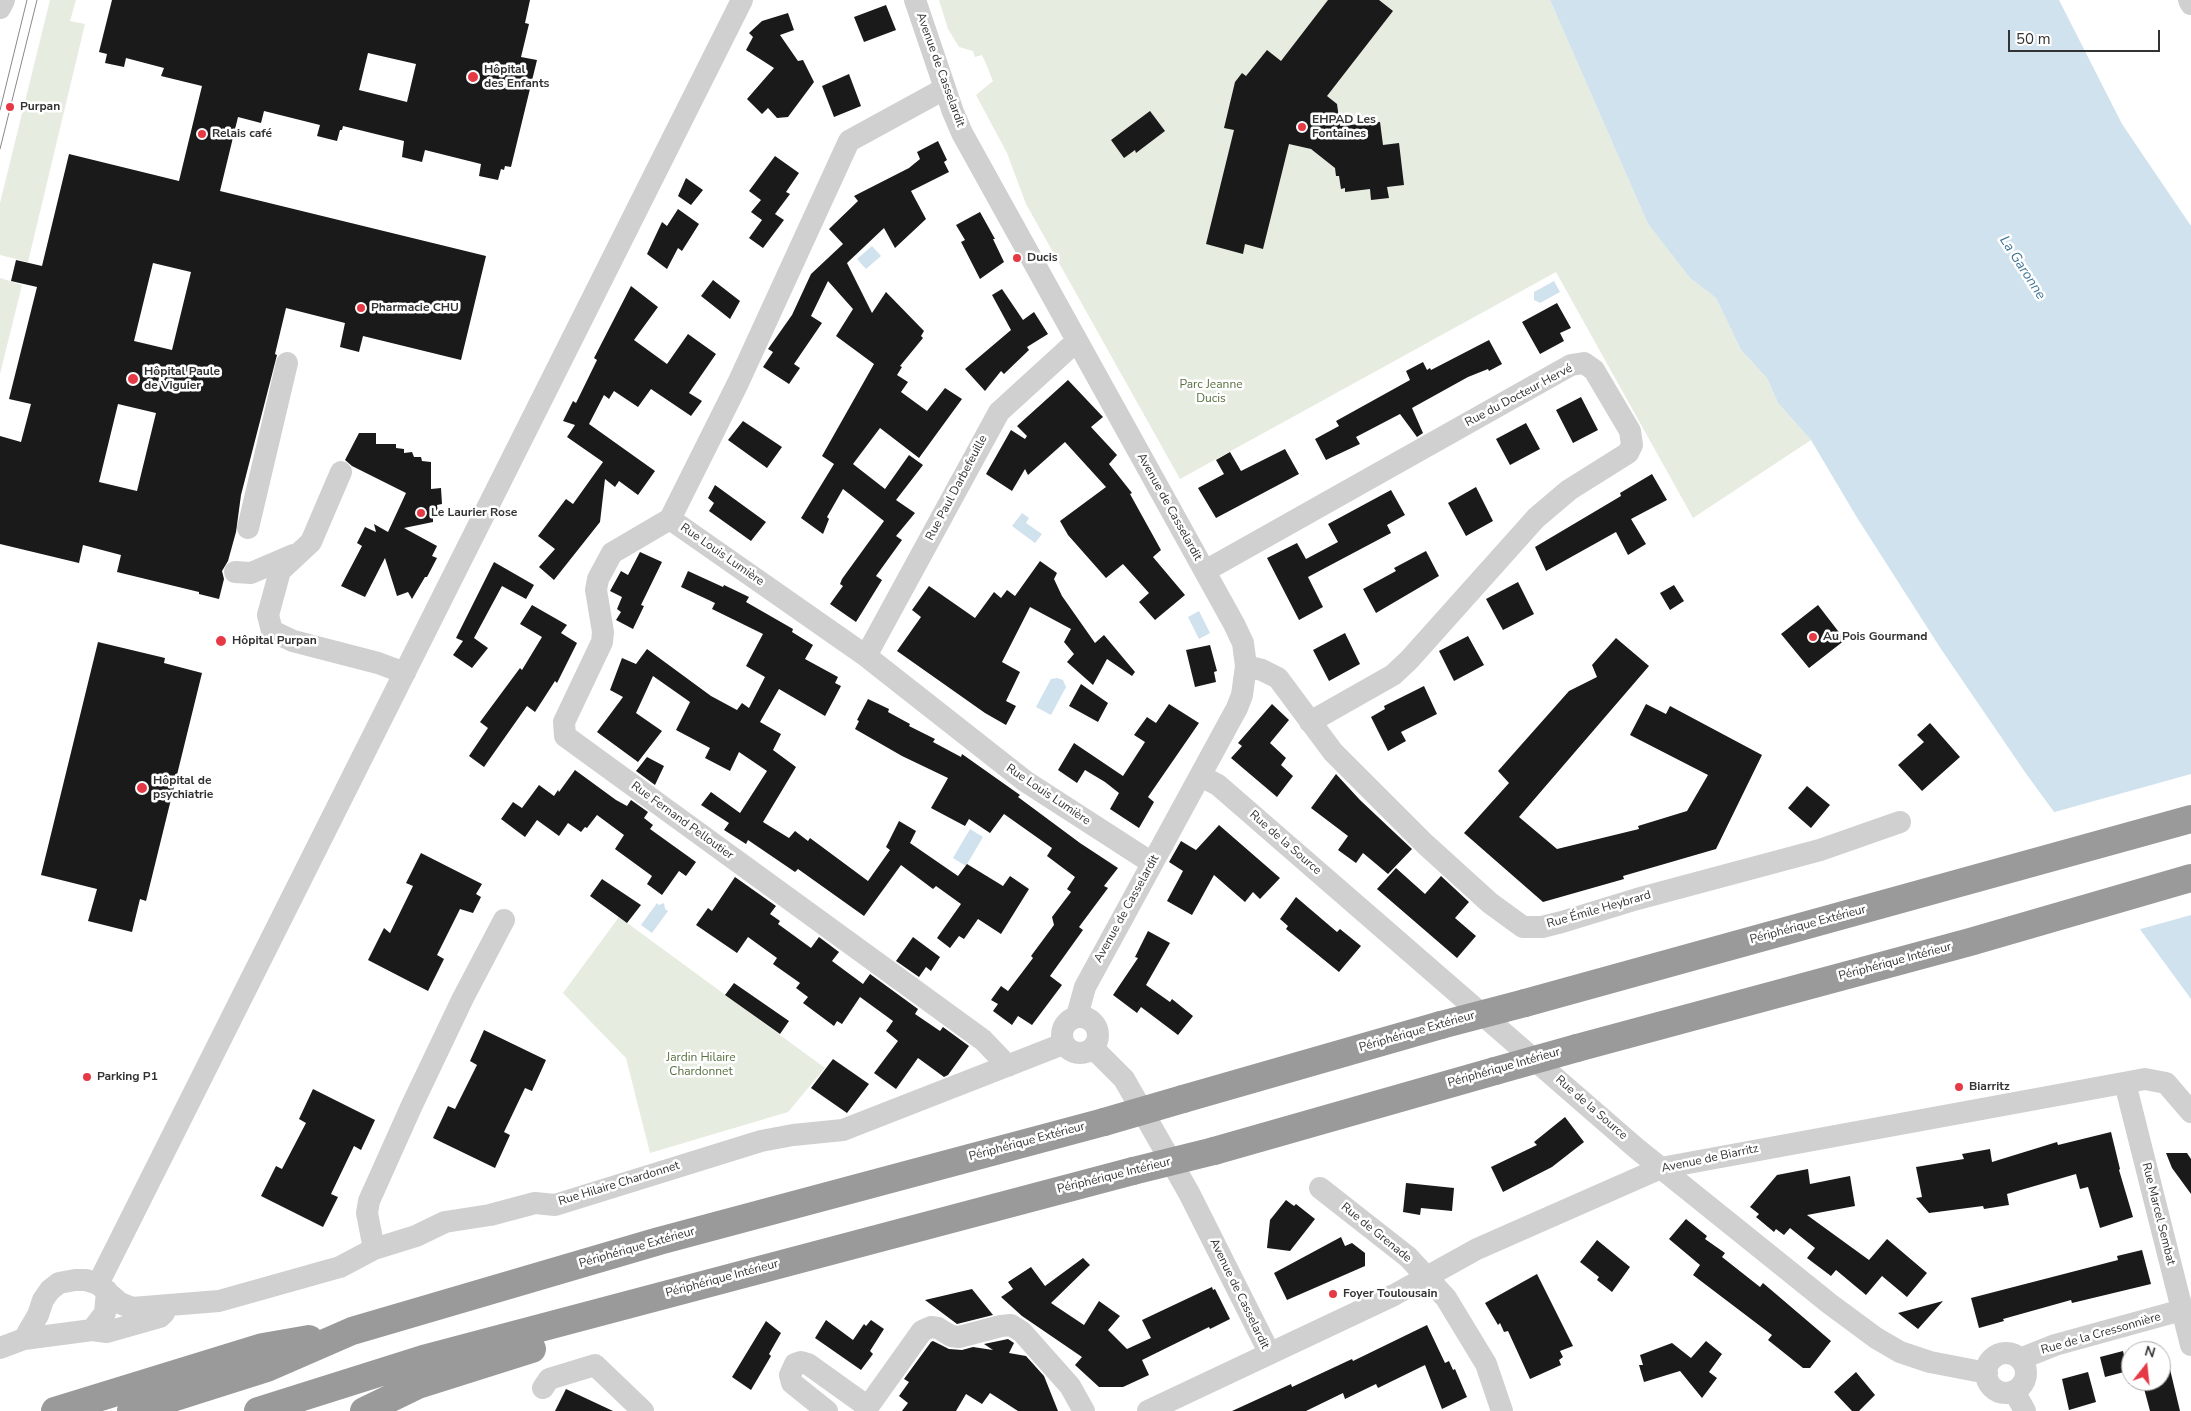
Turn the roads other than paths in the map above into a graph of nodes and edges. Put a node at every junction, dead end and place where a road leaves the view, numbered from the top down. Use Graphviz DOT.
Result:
graph roads {
  1 [pos="4,0"];
  2 [pos="742,0"];
  3 [pos="915,0"];
  4 [pos="2189,0"];
  5 [pos="2191,4"];
  6 [pos="0,8"];
  7 [pos="944,89"];
  8 [pos="1078,343"];
  9 [pos="288,363"];
  10 [pos="341,472"];
  11 [pos="670,519"];
  12 [pos="248,528"];
  13 [pos="296,554"];
  14 [pos="1205,571"];
  15 [pos="236,572"];
  16 [pos="866,656"];
  17 [pos="1246,666"];
  18 [pos="405,673"];
  19 [pos="1310,722"];
  20 [pos="1201,776"];
  21 [pos="2191,819"];
  22 [pos="1900,822"];
  23 [pos="1152,863"];
  24 [pos="2191,878"];
  25 [pos="504,920"];
  26 [pos="1077,1016"];
  27 [pos="1063,1044"];
  28 [pos="1093,1048"];
  29 [pos="1008,1066"];
  30 [pos="2125,1083"];
  31 [pos="2191,1112"];
  32 [pos="1661,1168"];
  33 [pos="1320,1188"];
  34 [pos="374,1249"];
  35 [pos="830,1250"];
  36 [pos="1426,1276"];
  37 [pos="102,1288"];
  38 [pos="171,1304"];
  39 [pos="2182,1310"];
  40 [pos="92,1330"];
  41 [pos="352,1331"];
  42 [pos="24,1338"];
  43 [pos="2191,1345"];
  44 [pos="0,1348"];
  45 [pos="1269,1352"];
  46 [pos="2020,1359"];
  47 [pos="1987,1373"];
  48 [pos="543,1388"];
  49 [pos="2014,1391"];
  50 [pos="866,1409"];
  51 [pos="56,1411"];
  52 [pos="131,1411"];
  53 [pos="258,1411"];
  54 [pos="364,1411"];
  55 [pos="643,1411"];
  56 [pos="827,1411"];
  57 [pos="1084,1411"];
  58 [pos="1148,1411"];
  59 [pos="1502,1411"];
  60 [pos="2025,1411"];
  1 -- 6 [label="street"];
  2 -- 18 [label="street"];
  3 -- 7 [label="street, Avenue de Casselardit"];
  4 -- 5 [label="street"];
  7 -- 8 [label="street, Avenue de Casselardit"];
  7 -- 11 [label="street, Rue Louis Lumière"];
  8 -- 14 [label="street, Avenue de Casselardit"];
  8 -- 16 [label="street, Rue Paul Darbefeuille"];
  9 -- 12 [label="street"];
  10 -- 13 [label="street"];
  11 -- 16 [label="street, Rue Louis Lumière"];
  11 -- 29 [label="street, Rue Fernand Pelloutier"];
  13 -- 15 [label="street"];
  13 -- 18 [label="street"];
  14 -- 17 [label="street, Avenue de Casselardit"];
  14 -- 19 [label="street, Rue du Docteur Hervé"];
  16 -- 23 [label="street, Rue Louis Lumière"];
  17 -- 19 [label="street, Rue Émile Heybrard"];
  17 -- 20 [label="street, Avenue de Casselardit"];
  18 -- 37 [label="street"];
  19 -- 22 [label="street, Rue Émile Heybrard"];
  20 -- 23 [label="street, Avenue de Casselardit"];
  20 -- 32 [label="street, Rue de la Source"];
  21 -- 41 [label="highway, Périphérique Extérieur, bridge"];
  23 -- 26 [label="street, Avenue de Casselardit"];
  24 -- 35 [label="highway, Périphérique Intérieur, bridge"];
  25 -- 34 [label="street"];
  26 -- 27 [label="street"];
  26 -- 28 [label="street"];
  27 -- 28 [label="street"];
  27 -- 29 [label="street, Rue Hilaire Chardonnet"];
  28 -- 45 [label="street, Avenue de Casselardit"];
  29 -- 34 [label="street, Rue Hilaire Chardonnet"];
  30 -- 31 [label="street, Avenue de Biarritz"];
  30 -- 32 [label="street, Avenue de Biarritz"];
  30 -- 39 [label="street, Rue Marcel Sembat"];
  32 -- 36 [label="street, Avenue de Biarritz"];
  32 -- 47 [label="street, Rue de la Source"];
  33 -- 36 [label="street, Rue de Grenade"];
  34 -- 38 [label="street, Rue Hilaire Chardonnet"];
  35 -- 53 [label="highway, Périphérique Intérieur"];
  35 -- 54 [label="highway"];
  36 -- 45 [label="street, Avenue de Biarritz"];
  36 -- 59 [label="street, Rue de Grenade"];
  37 -- 38 [label="street, Rue Hilaire Chardonnet"];
  37 -- 40 [label="street"];
  37 -- 42 [label="street"];
  38 -- 40 [label="street"];
  39 -- 43 [label="street, Rue Marcel Sembat"];
  39 -- 46 [label="street, Rue de la Cressonnière"];
  40 -- 42 [label="street"];
  41 -- 51 [label="highway"];
  41 -- 52 [label="highway, Périphérique Extérieur"];
  42 -- 44 [label="street"];
  45 -- 58 [label="street, Avenue de Casselardit"];
  46 -- 47 [label="street"];
  46 -- 49 [label="street"];
  47 -- 49 [label="street"];
  48 -- 55 [label="street"];
  49 -- 60 [label="street"];
  50 -- 56 [label="street"];
  50 -- 57 [label="street"];
}
